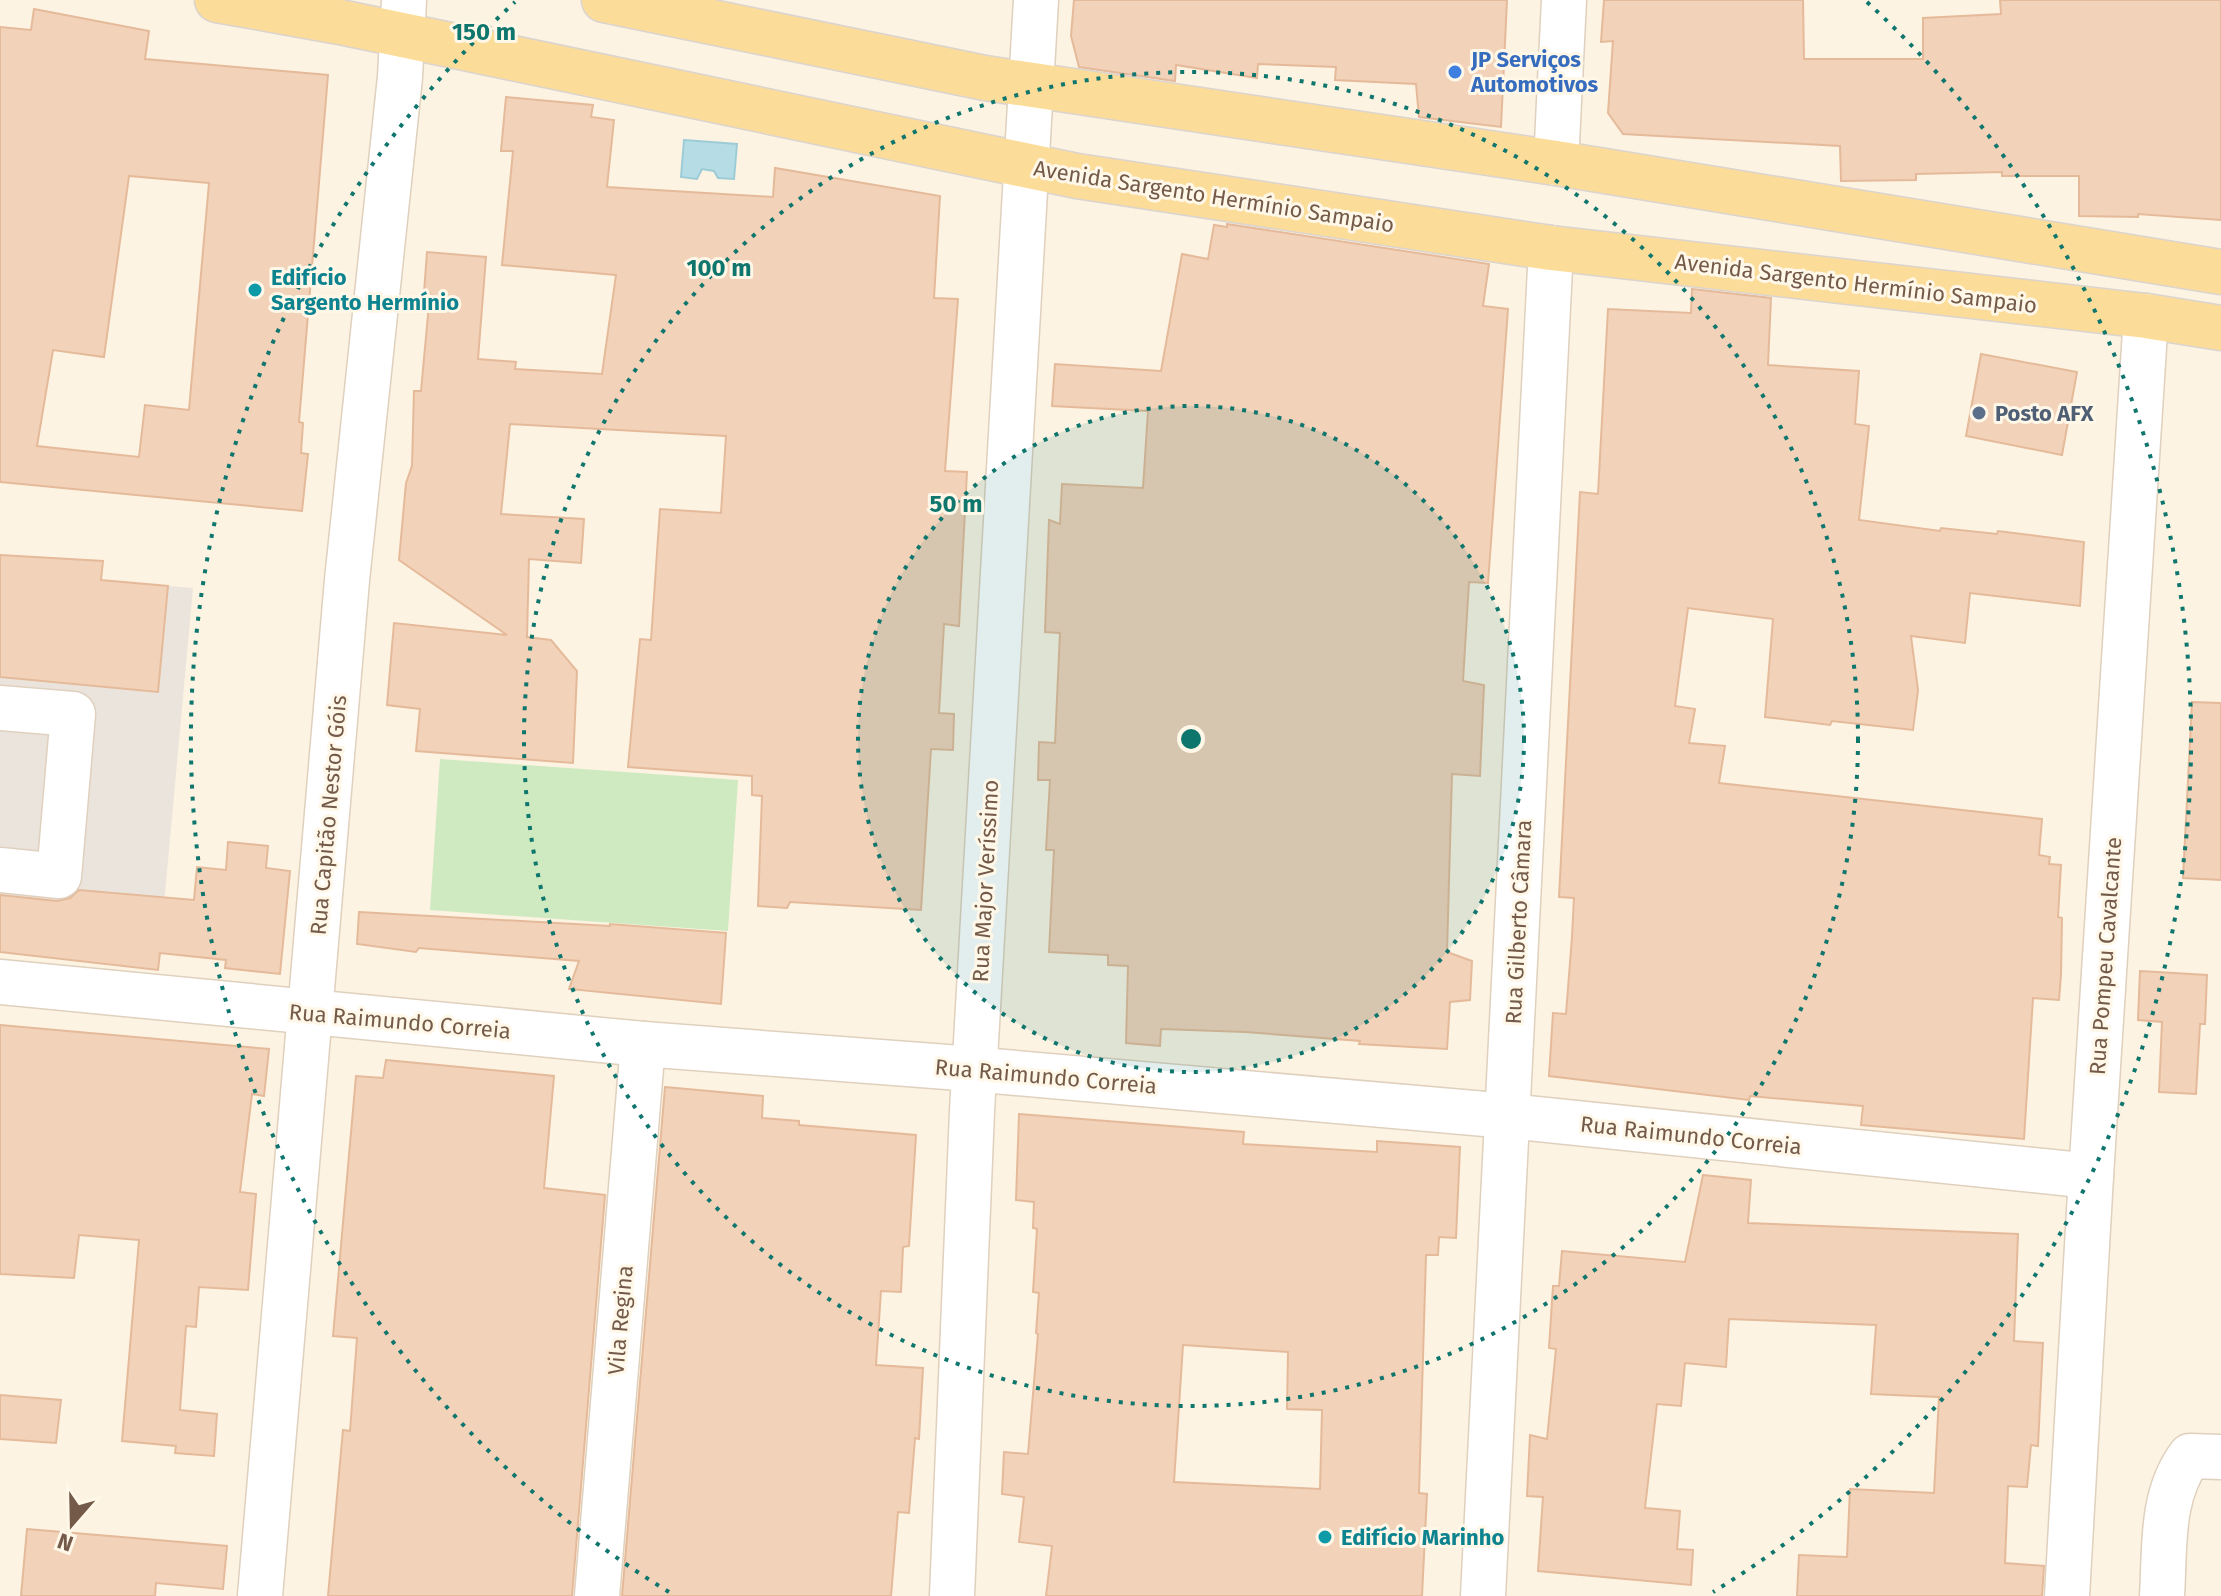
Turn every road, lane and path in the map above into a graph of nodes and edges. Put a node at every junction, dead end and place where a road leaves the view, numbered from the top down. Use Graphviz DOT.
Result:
graph roads {
  1 [pos="217,0"];
  2 [pos="604,0"];
  3 [pos="1036,0"];
  4 [pos="1564,0"];
  5 [pos="403,18"];
  6 [pos="1030,85"];
  7 [pos="1556,163"];
  8 [pos="1026,166"];
  9 [pos="1551,248"];
  10 [pos="2221,272"];
  11 [pos="2146,316"];
  12 [pos="2221,328"];
  13 [pos="0,708"];
  14 [pos="0,870"];
  15 [pos="0,982"];
  16 [pos="311,1013"];
  17 [pos="643,1044"];
  18 [pos="975,1070"];
  19 [pos="1508,1116"];
  20 [pos="2091,1176"];
  21 [pos="2221,1457"];
  22 [pos="260,1596"];
  23 [pos="597,1596"];
  24 [pos="952,1596"];
  25 [pos="1483,1596"];
  26 [pos="2067,1596"];
  27 [pos="2162,1596"];
  1 -- 5 [label="main road, Avenida Sargento Hermínio Sampaio"];
  2 -- 6 [label="main road"];
  3 -- 6 [label="street, Rua Major Veríssimo"];
  4 -- 7 [label="street"];
  5 -- 8 [label="main road, Avenida Sargento Hermínio Sampaio"];
  5 -- 16 [label="street, Rua Capitão Nestor Góis"];
  6 -- 7 [label="main road"];
  6 -- 8 [label="street, Rua Major Veríssimo"];
  7 -- 10 [label="main road"];
  8 -- 9 [label="main road, Avenida Sargento Hermínio Sampaio"];
  8 -- 18 [label="street, Rua Major Veríssimo"];
  9 -- 11 [label="main road, Avenida Sargento Hermínio Sampaio"];
  9 -- 19 [label="street, Rua Gilberto Câmara"];
  11 -- 12 [label="main road, Avenida Sargento Hermínio Sampaio"];
  11 -- 20 [label="street, Rua Pompeu Cavalcante"];
  13 -- 14 [label="street"];
  15 -- 16 [label="street, Rua Raimundo Correia"];
  16 -- 17 [label="street, Rua Raimundo Correia"];
  16 -- 22 [label="street, Rua Capitão Nestor Góis"];
  17 -- 18 [label="street, Rua Raimundo Correia"];
  17 -- 23 [label="street, Vila Regina"];
  18 -- 19 [label="street, Rua Raimundo Correia"];
  18 -- 24 [label="street, Rua Major Veríssimo"];
  19 -- 20 [label="street, Rua Raimundo Correia"];
  19 -- 25 [label="street, Rua Gilberto Câmara"];
  20 -- 26 [label="street, Rua Pompeu Cavalcante"];
  21 -- 27 [label="street"];
}
